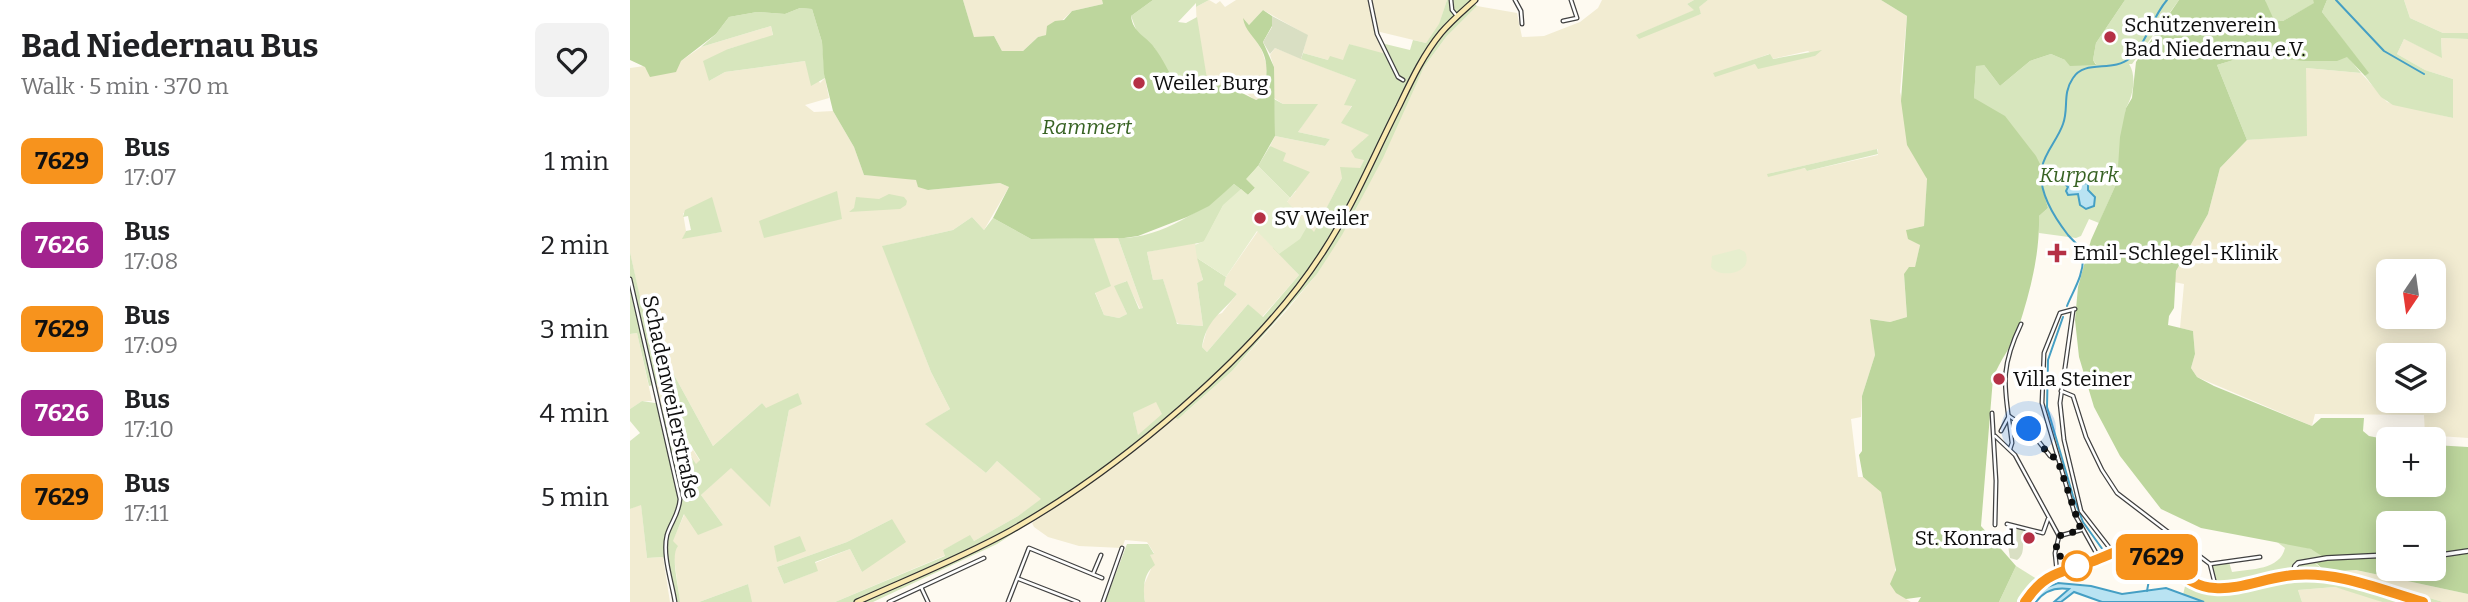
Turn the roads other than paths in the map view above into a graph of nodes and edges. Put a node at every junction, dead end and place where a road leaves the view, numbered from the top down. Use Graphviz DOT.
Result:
graph roads {
  1 [pos="1370,0"];
  2 [pos="1451,0"];
  3 [pos="1475,0"];
  4 [pos="1515,0"];
  5 [pos="1571,0"];
  6 [pos="1459,14"];
  7 [pos="1563,21"];
  8 [pos="1522,24"];
  9 [pos="1403,80"];
  10 [pos="630,279"];
  11 [pos="2021,324"];
  12 [pos="2061,391"];
  13 [pos="1992,414"];
  14 [pos="2009,416"];
  15 [pos="2001,430"];
  16 [pos="1994,436"];
  17 [pos="2010,449"];
  18 [pos="2057,458"];
  19 [pos="2050,518"];
  20 [pos="2007,524"];
  21 [pos="1995,525"];
  22 [pos="2081,530"];
  23 [pos="2059,536"];
  24 [pos="1122,548"];
  25 [pos="2468,551"];
  26 [pos="2110,552"];
  27 [pos="2446,554"];
  28 [pos="1101,555"];
  29 [pos="2376,555"];
  30 [pos="2100,557"];
  31 [pos="2260,557"];
  32 [pos="984,558"];
  33 [pos="2210,564"];
  34 [pos="2057,572"];
  35 [pos="1093,574"];
  36 [pos="2293,575"];
  37 [pos="1017,578"];
  38 [pos="1102,578"];
  39 [pos="921,587"];
  40 [pos="2216,588"];
  41 [pos="858,601"];
  42 [pos="675,602"];
  43 [pos="890,602"];
  44 [pos="928,602"];
  45 [pos="1008,602"];
  46 [pos="1078,602"];
  47 [pos="1103,602"];
  48 [pos="2025,602"];
  49 [pos="2423,602"];
  1 -- 9 [label="street"];
  2 -- 6 [label="street"];
  3 -- 6 [label="main road"];
  4 -- 8 [label="street"];
  5 -- 7 [label="street"];
  6 -- 41 [label="main road"];
  10 -- 42 [label="street, Schadenweilerstraße"];
  11 -- 14 [label="street"];
  12 -- 18 [label="street"];
  12 -- 26 [label="street"];
  12 -- 33 [label="street"];
  13 -- 16 [label="street"];
  14 -- 15 [label="street"];
  14 -- 17 [label="street"];
  14 -- 18 [label="street"];
  16 -- 17 [label="street"];
  16 -- 21 [label="street"];
  17 -- 19 [label="street"];
  18 -- 22 [label="street"];
  19 -- 20 [label="street"];
  19 -- 23 [label="street"];
  22 -- 23 [label="street"];
  22 -- 30 [label="street"];
  23 -- 34 [label="street"];
  24 -- 47 [label="street"];
  25 -- 27 [label="street"];
  26 -- 30 [label="main road"];
  26 -- 40 [label="main road"];
  28 -- 35 [label="street"];
  29 -- 36 [label="street"];
  30 -- 34 [label="main road"];
  31 -- 33 [label="street"];
  32 -- 39 [label="street"];
  33 -- 40 [label="street"];
  34 -- 48 [label="main road"];
  35 -- 37 [label="street"];
  35 -- 38 [label="street"];
  36 -- 40 [label="main road"];
  36 -- 49 [label="main road"];
  37 -- 45 [label="street"];
  37 -- 46 [label="street"];
  39 -- 43 [label="street"];
  39 -- 44 [label="street"];
}
